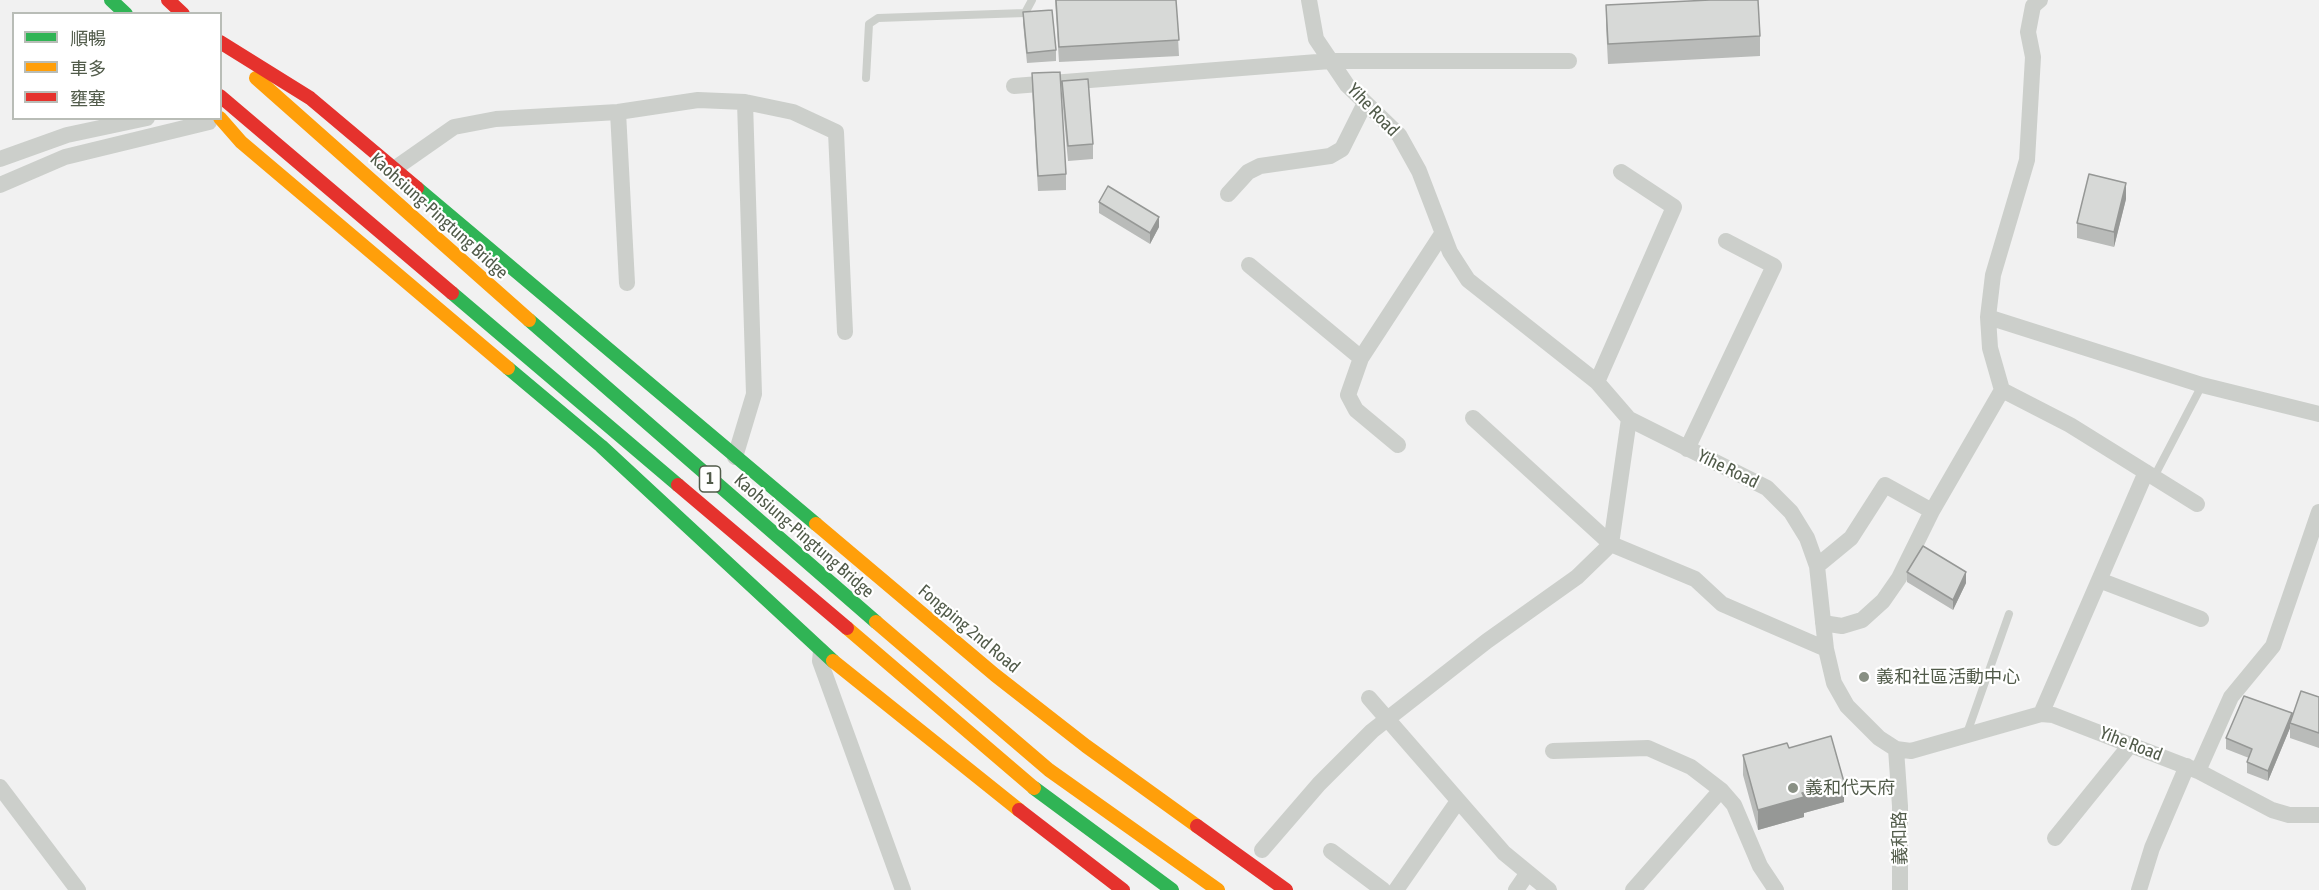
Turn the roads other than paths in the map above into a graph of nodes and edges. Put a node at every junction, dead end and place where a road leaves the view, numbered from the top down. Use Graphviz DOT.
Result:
graph roads {
  1 [pos="111,0"];
  2 [pos="166,0"];
  3 [pos="1032,0"];
  4 [pos="1309,0"];
  5 [pos="2040,0"];
  6 [pos="124,12"];
  7 [pos="181,12"];
  8 [pos="222,43"];
  9 [pos="222,49"];
  10 [pos="1330,61"];
  11 [pos="1569,61"];
  12 [pos="866,78"];
  13 [pos="1014,86"];
  14 [pos="222,98"];
  15 [pos="745,102"];
  16 [pos="1365,103"];
  17 [pos="618,112"];
  18 [pos="137,120"];
  19 [pos="209,120"];
  20 [pos="0,159"];
  21 [pos="394,169"];
  22 [pos="1622,172"];
  23 [pos="0,185"];
  24 [pos="1228,194"];
  25 [pos="1442,234"];
  26 [pos="1726,240"];
  27 [pos="1249,265"];
  28 [pos="627,283"];
  29 [pos="1988,317"];
  30 [pos="845,332"];
  31 [pos="1361,358"];
  32 [pos="642,379"];
  33 [pos="1597,382"];
  34 [pos="2202,385"];
  35 [pos="2002,390"];
  36 [pos="2319,414"];
  37 [pos="1473,418"];
  38 [pos="1629,419"];
  39 [pos="1398,445"];
  40 [pos="1687,449"];
  41 [pos="735,457"];
  42 [pos="2150,475"];
  43 [pos="2197,504"];
  44 [pos="1932,511"];
  45 [pos="2319,512"];
  46 [pos="1611,544"];
  47 [pos="1817,566"];
  48 [pos="2099,580"];
  49 [pos="2009,614"];
  50 [pos="2200,620"];
  51 [pos="1824,623"];
  52 [pos="1826,649"];
  53 [pos="821,651"];
  54 [pos="1369,698"];
  55 [pos="2041,714"];
  56 [pos="1387,720"];
  57 [pos="1966,736"];
  58 [pos="2131,744"];
  59 [pos="1896,749"];
  60 [pos="1553,752"];
  61 [pos="2192,769"];
  62 [pos="0,787"];
  63 [pos="1721,790"];
  64 [pos="1458,801"];
  65 [pos="2319,815"];
  66 [pos="2055,838"];
  67 [pos="1262,850"];
  68 [pos="1331,851"];
  69 [pos="1527,874"];
  70 [pos="78,890"];
  71 [pos="903,890"];
  72 [pos="1123,890"];
  73 [pos="1172,890"];
  74 [pos="1218,890"];
  75 [pos="1286,890"];
  76 [pos="1383,890"];
  77 [pos="1396,890"];
  78 [pos="1516,890"];
  79 [pos="1549,890"];
  80 [pos="1633,890"];
  81 [pos="1776,890"];
  82 [pos="1900,890"];
  83 [pos="2139,890"];
  1 -- 6 [label="main road"];
  2 -- 7 [label="main road"];
  3 -- 12 [label="lane"];
  4 -- 10 [label="street, Yihe Road"];
  5 -- 29 [label="street"];
  8 -- 21 [label="main road, Kaohsiung-Pingtung Bridge / 1"];
  9 -- 74 [label="main road, Kaohsiung-Pingtung Bridge / 1"];
  10 -- 11 [label="street"];
  10 -- 13 [label="street"];
  10 -- 16 [label="street, Yihe Road"];
  14 -- 73 [label="main road, 1"];
  15 -- 17 [label="street"];
  15 -- 30 [label="street"];
  15 -- 41 [label="street"];
  16 -- 24 [label="street"];
  16 -- 25 [label="street, Yihe Road"];
  17 -- 21 [label="street"];
  17 -- 28 [label="street"];
  18 -- 20 [label="street"];
  19 -- 23 [label="street"];
  19 -- 53 [label="main road"];
  21 -- 32 [label="main road, Kaohsiung-Pingtung Bridge / 1"];
  22 -- 33 [label="street"];
  25 -- 31 [label="street"];
  25 -- 33 [label="street, Yihe Road"];
  26 -- 40 [label="street"];
  27 -- 31 [label="street"];
  29 -- 34 [label="street"];
  29 -- 35 [label="street"];
  31 -- 39 [label="street"];
  32 -- 41 [label="main road, Fongping 2nd Road / 1"];
  33 -- 38 [label="street, Yihe Road"];
  34 -- 36 [label="street"];
  34 -- 42 [label="lane"];
  35 -- 42 [label="street"];
  35 -- 44 [label="street"];
  37 -- 46 [label="street"];
  38 -- 40 [label="street, Yihe Road"];
  38 -- 46 [label="street"];
  40 -- 47 [label="street, Yihe Road"];
  41 -- 75 [label="main road, Fongping 2nd Road / 1"];
  42 -- 43 [label="street"];
  42 -- 48 [label="street"];
  44 -- 47 [label="street"];
  44 -- 51 [label="street"];
  45 -- 61 [label="street"];
  46 -- 52 [label="street"];
  46 -- 56 [label="street"];
  47 -- 51 [label="street, Yihe Road"];
  48 -- 50 [label="street"];
  48 -- 55 [label="street"];
  49 -- 57 [label="lane"];
  51 -- 52 [label="street, Yihe Road"];
  52 -- 59 [label="street, Yihe Road"];
  53 -- 71 [label="street"];
  53 -- 72 [label="main road"];
  54 -- 56 [label="street"];
  55 -- 57 [label="street"];
  55 -- 58 [label="street, Yihe Road"];
  56 -- 64 [label="street"];
  56 -- 67 [label="street"];
  57 -- 59 [label="street"];
  58 -- 61 [label="street, Yihe Road"];
  58 -- 66 [label="street"];
  59 -- 82 [label="street, 義和路"];
  60 -- 63 [label="street"];
  61 -- 65 [label="street, Yihe Road"];
  61 -- 83 [label="street"];
  62 -- 70 [label="street"];
  63 -- 80 [label="street"];
  63 -- 81 [label="street"];
  64 -- 69 [label="street"];
  64 -- 77 [label="street"];
  68 -- 76 [label="street"];
  69 -- 78 [label="street"];
  69 -- 79 [label="street"];
}
